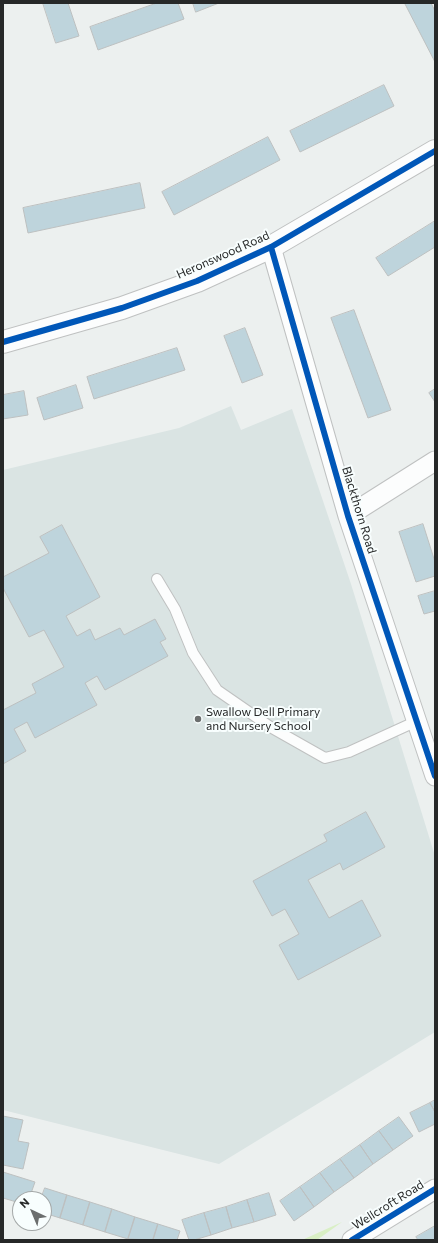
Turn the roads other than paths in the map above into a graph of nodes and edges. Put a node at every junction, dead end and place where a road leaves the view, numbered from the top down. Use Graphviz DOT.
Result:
graph roads {
  1 [pos="435,151"];
  2 [pos="271,247"];
  3 [pos="3,342"];
  4 [pos="435,460"];
  5 [pos="348,516"];
  6 [pos="157,579"];
  7 [pos="416,721"];
  8 [pos="435,776"];
  9 [pos="435,1188"];
  10 [pos="352,1240"];
  1 -- 2 [label="street, Heronswood Road"];
  2 -- 3 [label="street, Heronswood Road"];
  2 -- 5 [label="street, Blackthorn Road"];
  4 -- 5 [label="street"];
  5 -- 7 [label="street, Blackthorn Road"];
  6 -- 7 [label="lane"];
  7 -- 8 [label="street, Blackthorn Road"];
  9 -- 10 [label="street, Wellcroft Road"];
}
